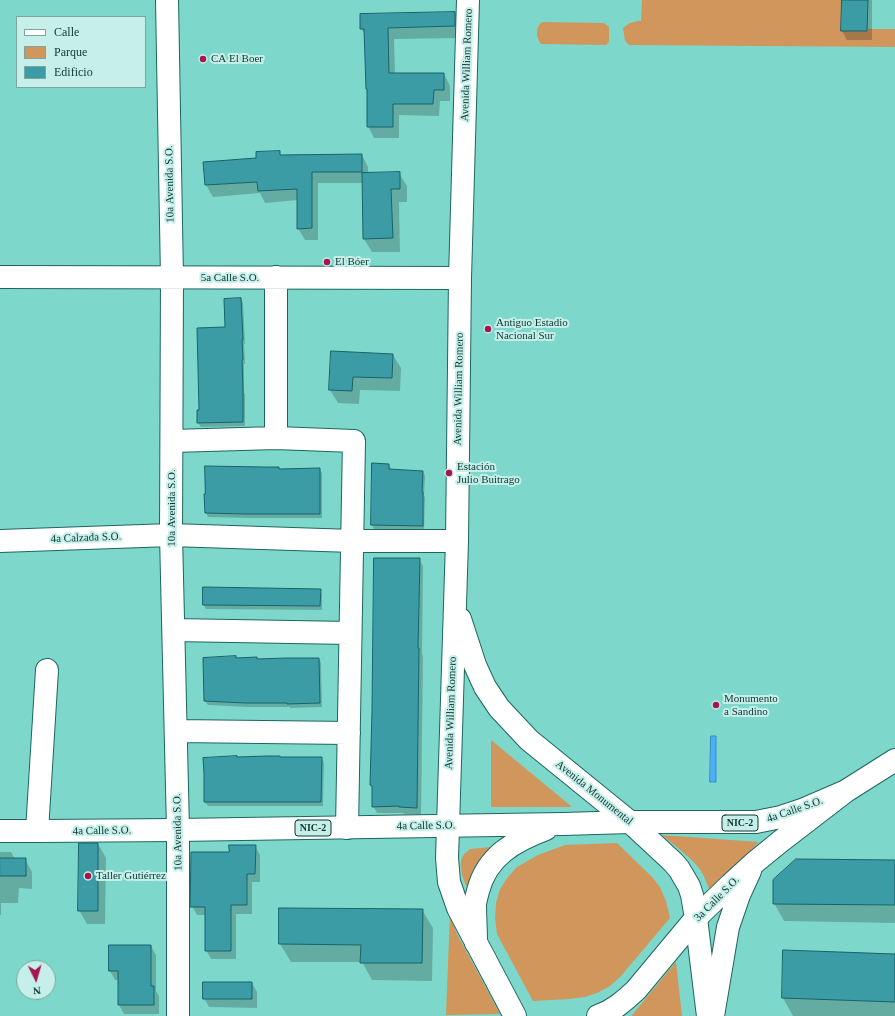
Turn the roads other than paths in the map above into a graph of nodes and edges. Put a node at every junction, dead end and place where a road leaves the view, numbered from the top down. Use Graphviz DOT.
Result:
graph roads {
  1 [pos="167,0"];
  2 [pos="468,0"];
  3 [pos="0,277"];
  4 [pos="172,278"];
  5 [pos="276,278"];
  6 [pos="460,278"];
  7 [pos="276,438"];
  8 [pos="172,441"];
  9 [pos="171,535"];
  10 [pos="0,541"];
  11 [pos="352,541"];
  12 [pos="457,541"];
  13 [pos="455,580"];
  14 [pos="174,630"];
  15 [pos="350,633"];
  16 [pos="47,670"];
  17 [pos="176,731"];
  18 [pos="349,733"];
  19 [pos="895,760"];
  20 [pos="846,791"];
  21 [pos="630,822"];
  22 [pos="563,824"];
  23 [pos="448,826"];
  24 [pos="347,828"];
  25 [pos="178,830"];
  26 [pos="0,831"];
  27 [pos="37,831"];
  28 [pos="754,863"];
  29 [pos="696,918"];
  30 [pos="476,943"];
  31 [pos="178,1016"];
  32 [pos="515,1016"];
  33 [pos="598,1016"];
  34 [pos="708,1016"];
  35 [pos="713,1016"];
  1 -- 4 [label="main road, 10a Avenida S.O."];
  2 -- 6 [label="main road, Avenida William Romero"];
  3 -- 4 [label="main road, 5a Calle S.O."];
  4 -- 5 [label="main road, 5a Calle S.O."];
  4 -- 8 [label="main road, 10a Avenida S.O."];
  5 -- 6 [label="main road, 5a Calle S.O."];
  5 -- 7 [label="main road"];
  6 -- 12 [label="main road, Avenida William Romero"];
  7 -- 8 [label="main road"];
  7 -- 11 [label="main road"];
  8 -- 9 [label="main road, 10a Avenida S.O."];
  9 -- 10 [label="main road, 4a Calzada S.O."];
  9 -- 11 [label="main road, 4a Calzada S.O."];
  9 -- 14 [label="main road, 10a Avenida S.O."];
  11 -- 12 [label="main road, 4a Calzada S.O."];
  11 -- 15 [label="main road"];
  12 -- 13 [label="main road, Avenida William Romero"];
  13 -- 21 [label="main road, Avenida Monumental"];
  13 -- 23 [label="main road, Avenida William Romero"];
  14 -- 15 [label="main road"];
  14 -- 17 [label="main road, 10a Avenida S.O."];
  15 -- 18 [label="main road"];
  16 -- 27 [label="main road"];
  17 -- 18 [label="main road"];
  17 -- 25 [label="main road, 10a Avenida S.O."];
  18 -- 24 [label="main road"];
  19 -- 20 [label="main road, NIC-2"];
  20 -- 21 [label="main road, 4a Calle S.O. / NIC-2"];
  20 -- 28 [label="main road, 3a Calle S.O. / NIC-2"];
  21 -- 22 [label="main road, 4a Calle S.O. / NIC-2"];
  21 -- 29 [label="main road, Avenida Monumental"];
  22 -- 23 [label="main road, 4a Calle S.O. / NIC-2"];
  22 -- 30 [label="main road"];
  23 -- 24 [label="main road, 4a Calle S.O. / NIC-2"];
  23 -- 30 [label="main road"];
  24 -- 25 [label="main road, 4a Calle S.O. / NIC-2"];
  25 -- 27 [label="main road, 4a Calle S.O. / NIC-2"];
  25 -- 31 [label="main road, 10a Avenida S.O."];
  26 -- 27 [label="main road, 4a Calle S.O. / NIC-2"];
  28 -- 29 [label="main road, 3a Calle S.O. / NIC-2"];
  28 -- 35 [label="main road"];
  29 -- 33 [label="main road, 3a Calle S.O. / NIC-2"];
  29 -- 34 [label="main road, Avenida Monumental"];
  30 -- 32 [label="main road"];
}
